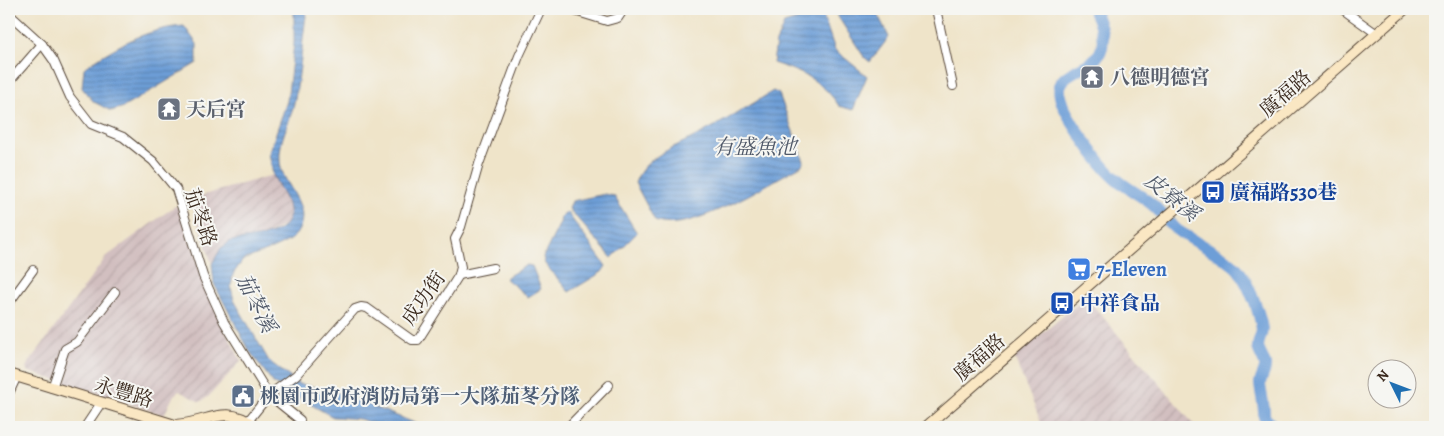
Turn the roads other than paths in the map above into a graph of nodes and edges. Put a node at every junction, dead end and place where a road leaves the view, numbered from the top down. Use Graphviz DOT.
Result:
graph roads {
  1 [pos="541,9"];
  2 [pos="568,9"];
  3 [pos="624,9"];
  4 [pos="936,9"];
  5 [pos="1342,9"];
  6 [pos="1405,9"];
  7 [pos="9,14"];
  8 [pos="1377,34"];
  9 [pos="42,44"];
  10 [pos="9,82"];
  11 [pos="953,86"];
  12 [pos="493,268"];
  13 [pos="32,270"];
  14 [pos="459,276"];
  15 [pos="115,292"];
  16 [pos="9,303"];
  17 [pos="13,375"];
  18 [pos="609,384"];
  19 [pos="52,388"];
  20 [pos="9,393"];
  21 [pos="269,395"];
  22 [pos="101,403"];
  23 [pos="300,420"];
  24 [pos="252,424"];
  25 [pos="85,427"];
  26 [pos="568,427"];
  27 [pos="926,427"];
  1 -- 14 [label="street, 成功街"];
  2 -- 3 [label="street"];
  4 -- 11 [label="street"];
  5 -- 8 [label="street"];
  6 -- 8 [label="street, 廣福路"];
  7 -- 9 [label="street, 茄苳路"];
  8 -- 27 [label="street, 廣福路"];
  9 -- 10 [label="street"];
  9 -- 21 [label="street, 茄苳路"];
  12 -- 14 [label="street"];
  13 -- 16 [label="street"];
  14 -- 21 [label="street, 成功街"];
  15 -- 19 [label="street"];
  17 -- 19 [label="street, 永豐路"];
  17 -- 20 [label="street"];
  18 -- 26 [label="street"];
  19 -- 22 [label="street, 永豐路"];
  21 -- 23 [label="street, 茄苳路"];
  21 -- 24 [label="street"];
  22 -- 24 [label="street, 永豐路"];
  22 -- 25 [label="street"];
}
